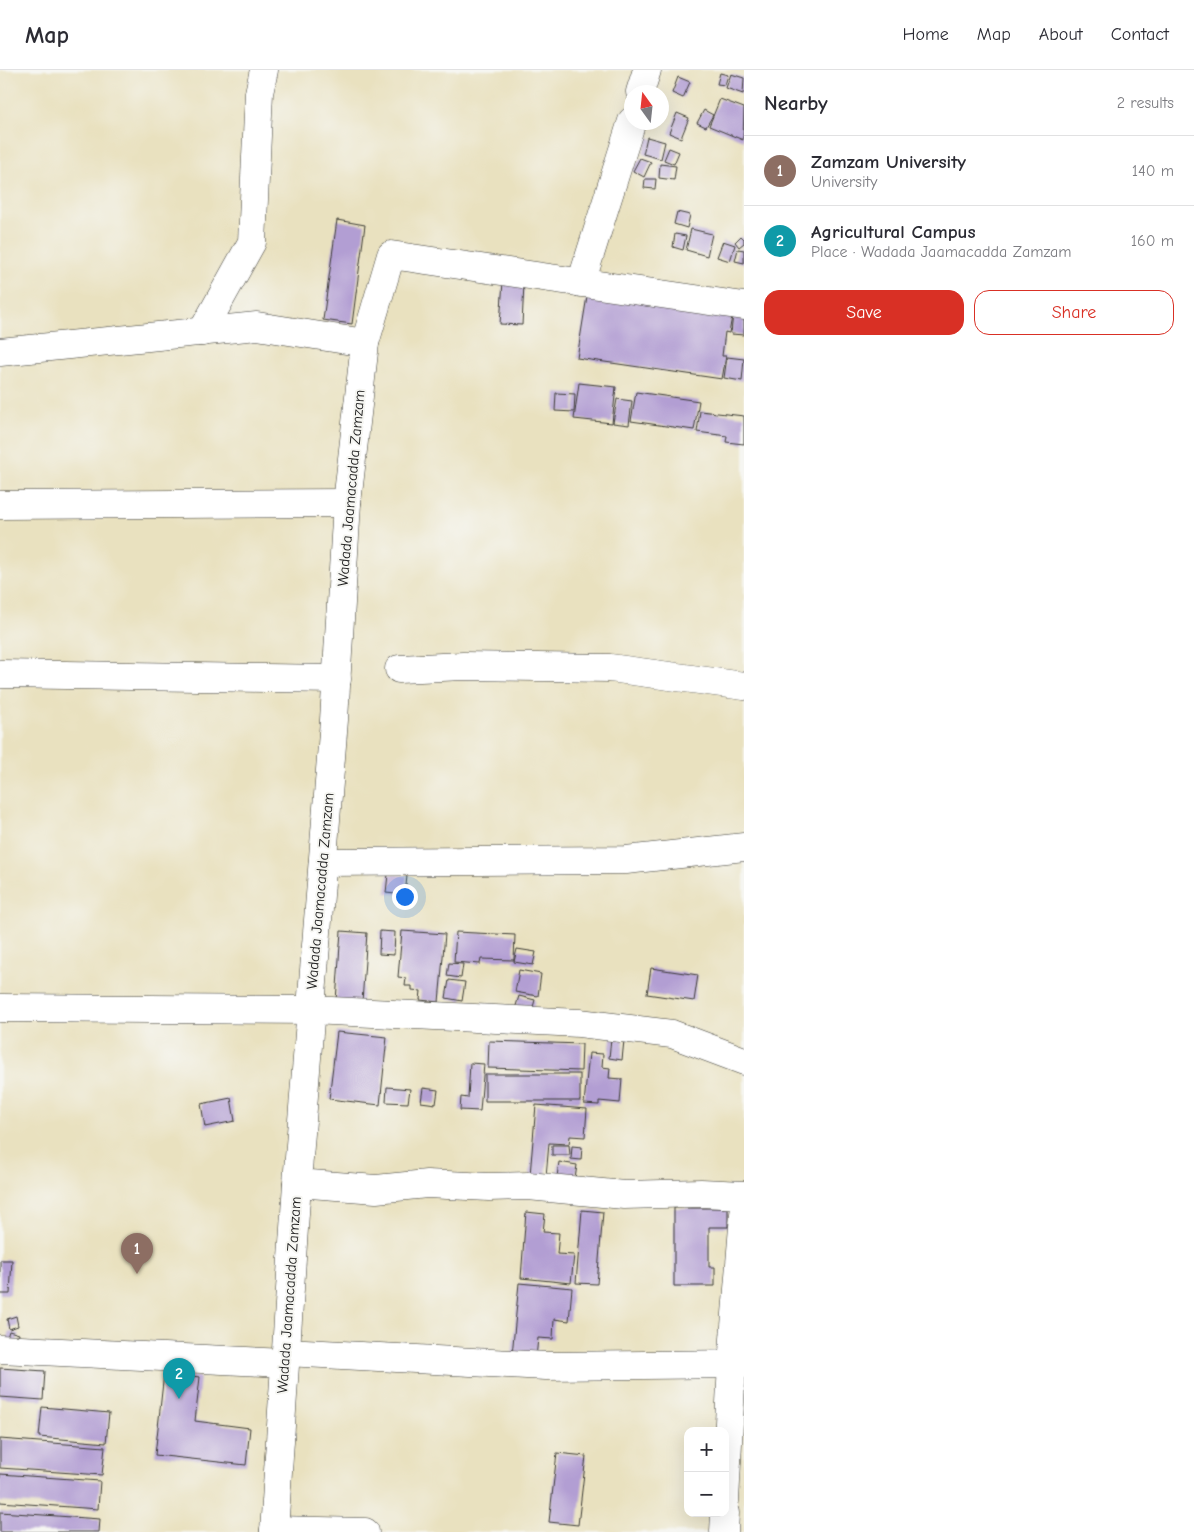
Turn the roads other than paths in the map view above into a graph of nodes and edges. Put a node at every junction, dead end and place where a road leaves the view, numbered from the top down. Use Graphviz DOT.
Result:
graph roads {
  1 [pos="264,70"];
  2 [pos="647,70"];
  3 [pos="642,85"];
  4 [pos="629,130"];
  5 [pos="581,283"];
  6 [pos="744,306"];
  7 [pos="202,332"];
  8 [pos="365,343"];
  9 [pos="0,352"];
  10 [pos="347,503"];
  11 [pos="0,506"];
  12 [pos="399,669"];
  13 [pos="0,674"];
  14 [pos="337,679"];
  15 [pos="744,686"];
  16 [pos="744,846"];
  17 [pos="323,862"];
  18 [pos="0,1008"];
  19 [pos="311,1010"];
  20 [pos="744,1060"];
  21 [pos="297,1183"];
  22 [pos="744,1195"];
  23 [pos="744,1214"];
  24 [pos="0,1349"];
  25 [pos="285,1358"];
  26 [pos="738,1364"];
  27 [pos="728,1472"];
  28 [pos="725,1517"];
  29 [pos="274,1531"];
  30 [pos="365,1532"];
  31 [pos="724,1532"];
  1 -- 7 [label="street"];
  2 -- 3 [label="street"];
  4 -- 5 [label="street"];
  5 -- 6 [label="street"];
  5 -- 8 [label="street, Wadada Jaamacadda Zamzam"];
  7 -- 8 [label="street"];
  7 -- 9 [label="street"];
  8 -- 10 [label="street, Wadada Jaamacadda Zamzam"];
  10 -- 11 [label="street"];
  10 -- 14 [label="street, Wadada Jaamacadda Zamzam"];
  12 -- 15 [label="street"];
  13 -- 14 [label="street"];
  14 -- 17 [label="street, Wadada Jaamacadda Zamzam"];
  16 -- 17 [label="street"];
  17 -- 19 [label="street, Wadada Jaamacadda Zamzam"];
  18 -- 19 [label="street"];
  19 -- 20 [label="street"];
  19 -- 21 [label="street, Wadada Jaamacadda Zamzam"];
  21 -- 22 [label="street"];
  21 -- 25 [label="street, Wadada Jaamacadda Zamzam"];
  23 -- 26 [label="street"];
  24 -- 25 [label="street"];
  25 -- 26 [label="street"];
  25 -- 29 [label="street, Wadada Jaamacadda Zamzam"];
  26 -- 27 [label="street"];
  28 -- 31 [label="street"];
  29 -- 30 [label="street"];
}
